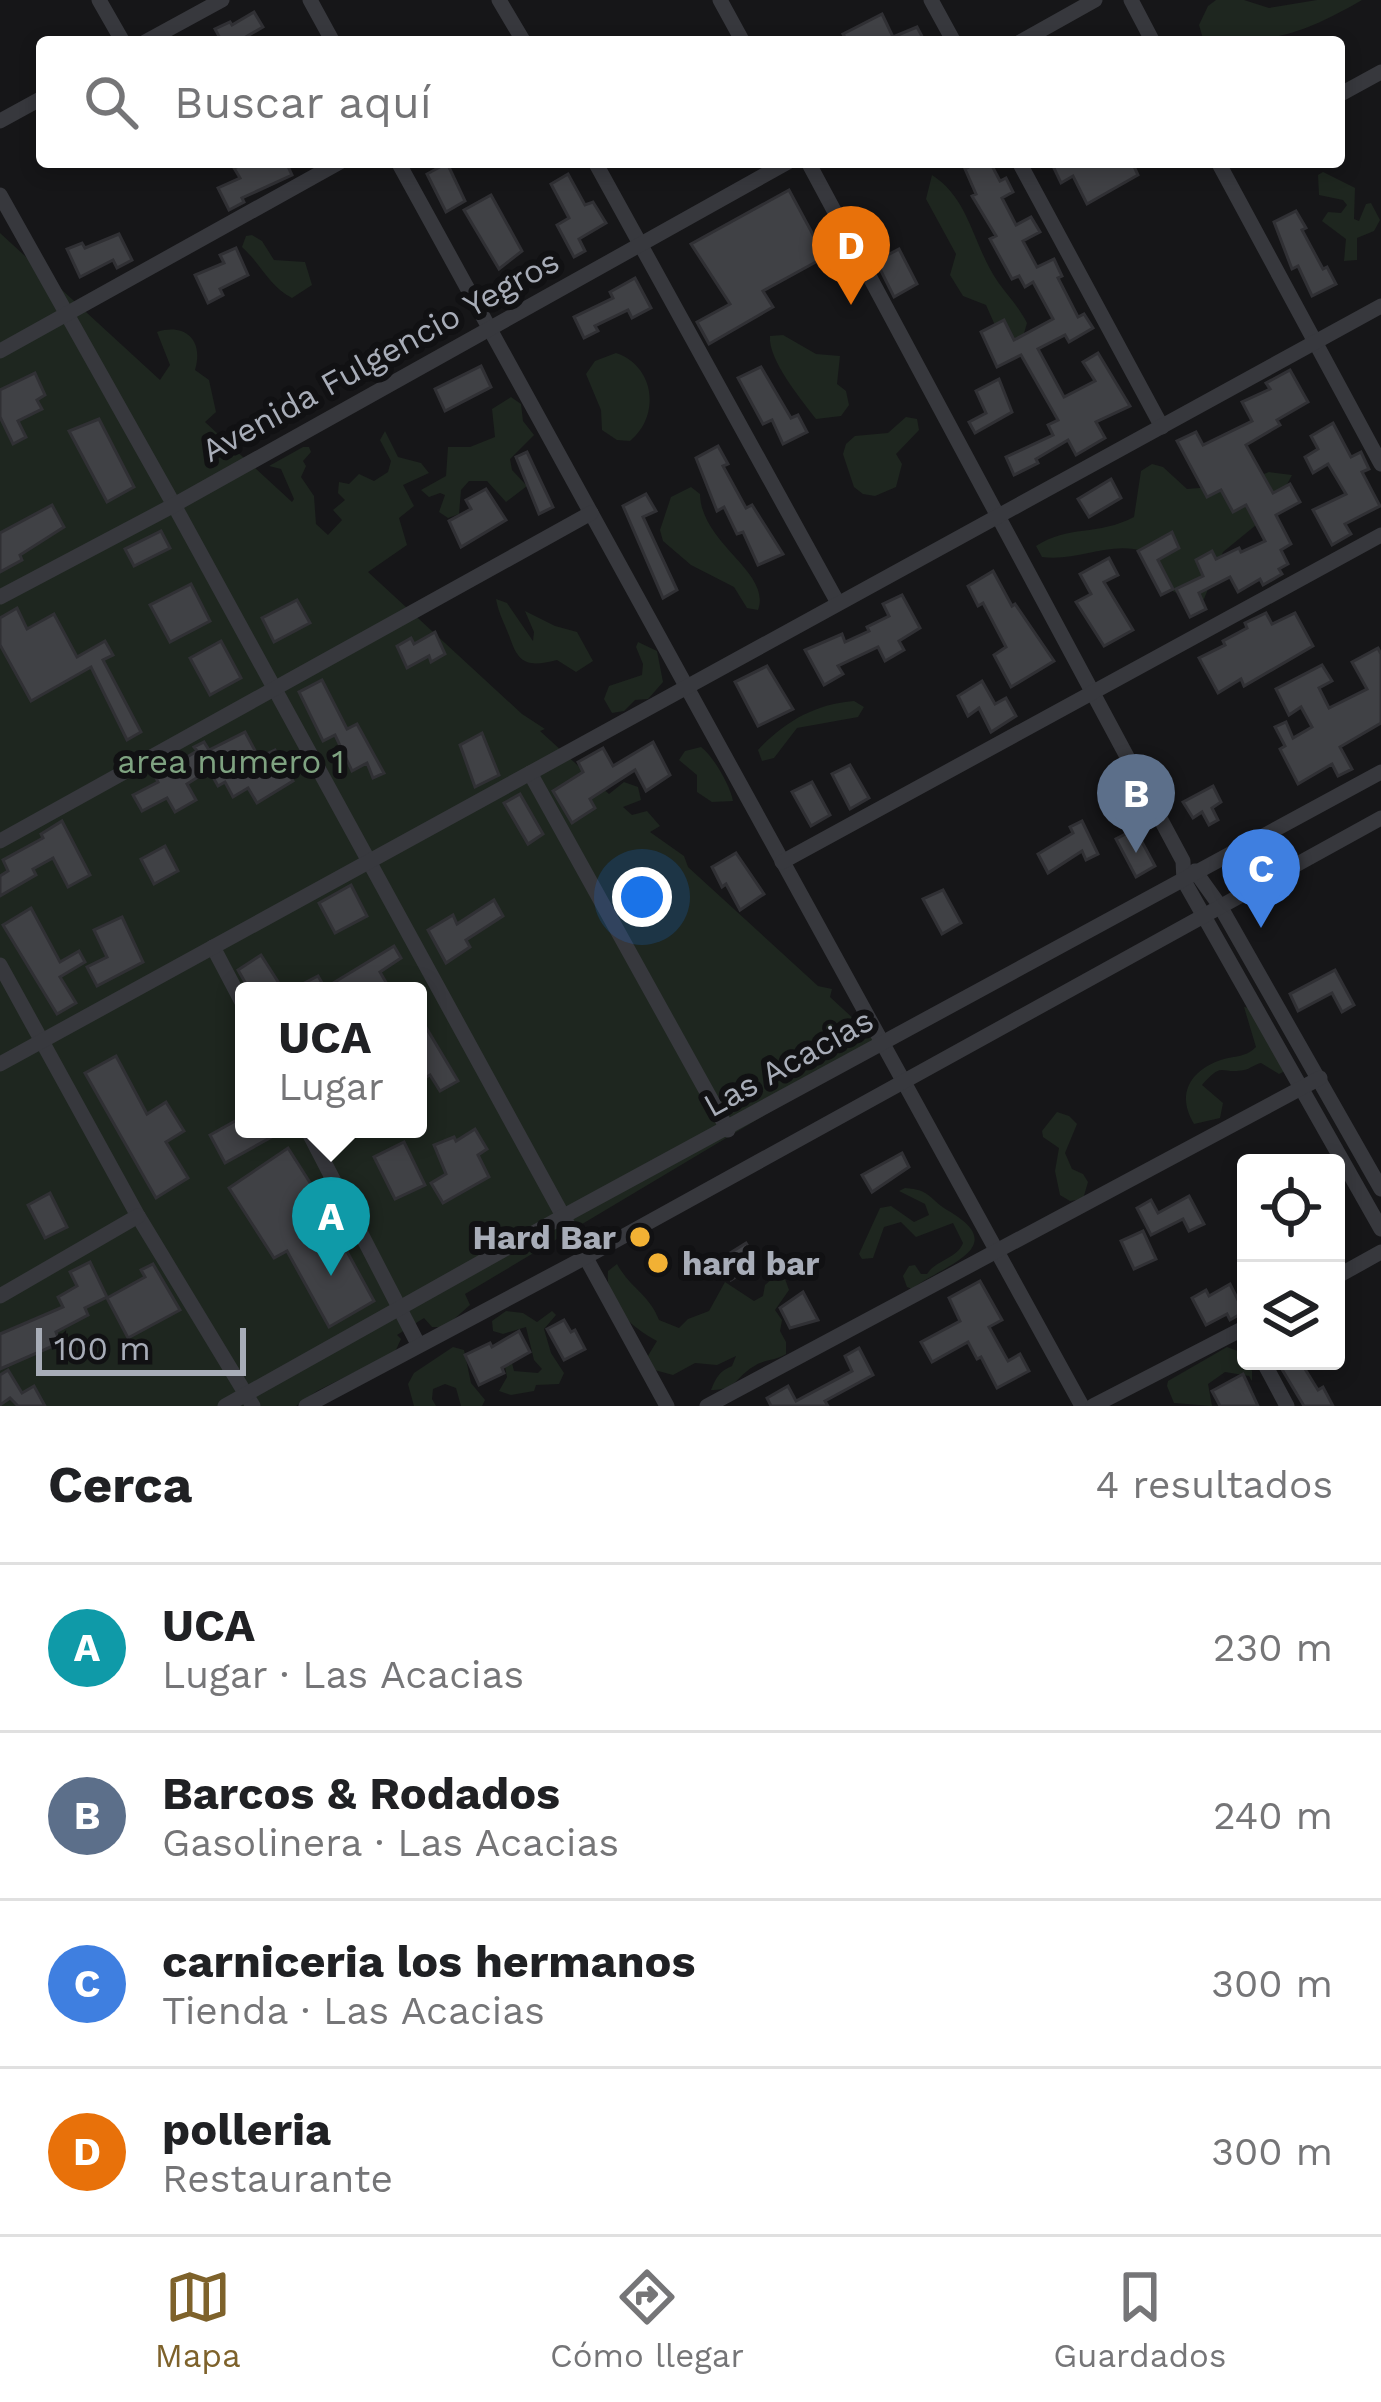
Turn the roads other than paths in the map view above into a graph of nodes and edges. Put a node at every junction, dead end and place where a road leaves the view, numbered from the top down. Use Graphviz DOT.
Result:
graph roads {
  1 [pos="99,0"];
  2 [pos="222,0"];
  3 [pos="310,0"];
  4 [pos="499,0"];
  5 [pos="720,0"];
  6 [pos="931,0"];
  7 [pos="1095,0"];
  8 [pos="1131,0"];
  9 [pos="120,36"];
  10 [pos="156,36"];
  11 [pos="330,36"];
  12 [pos="520,36"];
  13 [pos="739,36"];
  14 [pos="951,36"];
  15 [pos="1031,36"];
  16 [pos="1151,36"];
  17 [pos="1381,72"];
  18 [pos="1345,92"];
  19 [pos="36,101"];
  20 [pos="0,121"];
  21 [pos="329,168"];
  22 [pos="401,168"];
  23 [pos="599,168"];
  24 [pos="777,168"];
  25 [pos="811,168"];
  26 [pos="1021,168"];
  27 [pos="1222,168"];
  28 [pos="0,195"];
  29 [pos="642,242"];
  30 [pos="1381,306"];
  31 [pos="66,315"];
  32 [pos="488,328"];
  33 [pos="1316,342"];
  34 [pos="0,351"];
  35 [pos="1162,427"];
  36 [pos="1381,464"];
  37 [pos="174,506"];
  38 [pos="591,513"];
  39 [pos="999,516"];
  40 [pos="1381,535"];
  41 [pos="0,597"];
  42 [pos="838,603"];
  43 [pos="686,688"];
  44 [pos="272,690"];
  45 [pos="1094,690"];
  46 [pos="1381,772"];
  47 [pos="530,773"];
  48 [pos="1380,821"];
  49 [pos="0,841"];
  50 [pos="367,862"];
  51 [pos="782,862"];
  52 [pos="1192,878"];
  53 [pos="1220,906"];
  54 [pos="1203,916"];
  55 [pos="213,947"];
  56 [pos="0,965"];
  57 [pos="235,989"];
  58 [pos="42,1041"];
  59 [pos="882,1045"];
  60 [pos="0,1064"];
  61 [pos="1320,1078"];
  62 [pos="901,1080"];
  63 [pos="1303,1086"];
  64 [pos="728,1130"];
  65 [pos="313,1138"];
  66 [pos="1381,1189"];
  67 [pos="137,1216"];
  68 [pos="562,1217"];
  69 [pos="1381,1229"];
  70 [pos="995,1250"];
  71 [pos="1381,1252"];
  72 [pos="584,1258"];
  73 [pos="1345,1272"];
  74 [pos="0,1296"];
  75 [pos="400,1310"];
  76 [pos="1237,1333"];
  77 [pos="418,1344"];
  78 [pos="1268,1370"];
  79 [pos="250,1400"];
  80 [pos="225,1406"];
  81 [pos="306,1406"];
  82 [pos="667,1406"];
  83 [pos="706,1406"];
  84 [pos="1082,1406"];
  85 [pos="1093,1406"];
  86 [pos="1287,1406"];
  1 -- 9 [label="street"];
  2 -- 10 [label="street"];
  3 -- 11 [label="street"];
  4 -- 12 [label="street"];
  5 -- 13 [label="street"];
  6 -- 14 [label="street"];
  7 -- 15 [label="street"];
  8 -- 16 [label="street"];
  17 -- 18 [label="street"];
  19 -- 20 [label="street"];
  21 -- 31 [label="street"];
  22 -- 32 [label="street"];
  23 -- 29 [label="street"];
  24 -- 29 [label="street, Avenida Fulgencio Yegros"];
  25 -- 39 [label="street"];
  26 -- 35 [label="street"];
  27 -- 33 [label="street"];
  28 -- 31 [label="street"];
  29 -- 32 [label="street, Avenida Fulgencio Yegros"];
  29 -- 42 [label="street"];
  30 -- 33 [label="street"];
  31 -- 34 [label="street"];
  31 -- 37 [label="street"];
  32 -- 37 [label="street, Avenida Fulgencio Yegros"];
  32 -- 38 [label="street"];
  33 -- 35 [label="street"];
  33 -- 36 [label="street"];
  35 -- 39 [label="street"];
  37 -- 41 [label="street, Avenida Fulgencio Yegros"];
  37 -- 44 [label="street"];
  38 -- 43 [label="street"];
  38 -- 44 [label="street"];
  39 -- 42 [label="street"];
  39 -- 45 [label="street"];
  40 -- 45 [label="street"];
  42 -- 43 [label="street"];
  43 -- 47 [label="street"];
  43 -- 51 [label="street"];
  44 -- 49 [label="street"];
  44 -- 50 [label="street"];
  45 -- 51 [label="street"];
  45 -- 52 [label="street"];
  46 -- 52 [label="street, Las Acacias"];
  47 -- 50 [label="street"];
  47 -- 64 [label="street"];
  48 -- 53 [label="street"];
  50 -- 55 [label="street"];
  50 -- 68 [label="street"];
  51 -- 59 [label="street"];
  52 -- 53 [label="street"];
  52 -- 54 [label="street"];
  52 -- 59 [label="street, Las Acacias"];
  53 -- 54 [label="street"];
  53 -- 61 [label="street"];
  54 -- 62 [label="street"];
  54 -- 63 [label="street"];
  55 -- 57 [label="street"];
  55 -- 58 [label="street"];
  56 -- 58 [label="street"];
  58 -- 60 [label="street"];
  58 -- 67 [label="street"];
  59 -- 62 [label="street"];
  59 -- 64 [label="street, Las Acacias"];
  61 -- 63 [label="street"];
  61 -- 66 [label="street"];
  62 -- 70 [label="street"];
  62 -- 72 [label="street"];
  63 -- 69 [label="street"];
  63 -- 70 [label="street"];
  64 -- 68 [label="street, Las Acacias"];
  65 -- 75 [label="street"];
  67 -- 74 [label="street"];
  67 -- 79 [label="street"];
  68 -- 72 [label="street"];
  68 -- 75 [label="street, Las Acacias"];
  70 -- 83 [label="street"];
  70 -- 84 [label="street"];
  71 -- 73 [label="street"];
  72 -- 77 [label="street"];
  72 -- 82 [label="street"];
  75 -- 77 [label="street"];
  75 -- 79 [label="street, Las Acacias"];
  76 -- 85 [label="street"];
  77 -- 81 [label="street"];
  78 -- 86 [label="street"];
  79 -- 80 [label="street, Las Acacias"];
}
